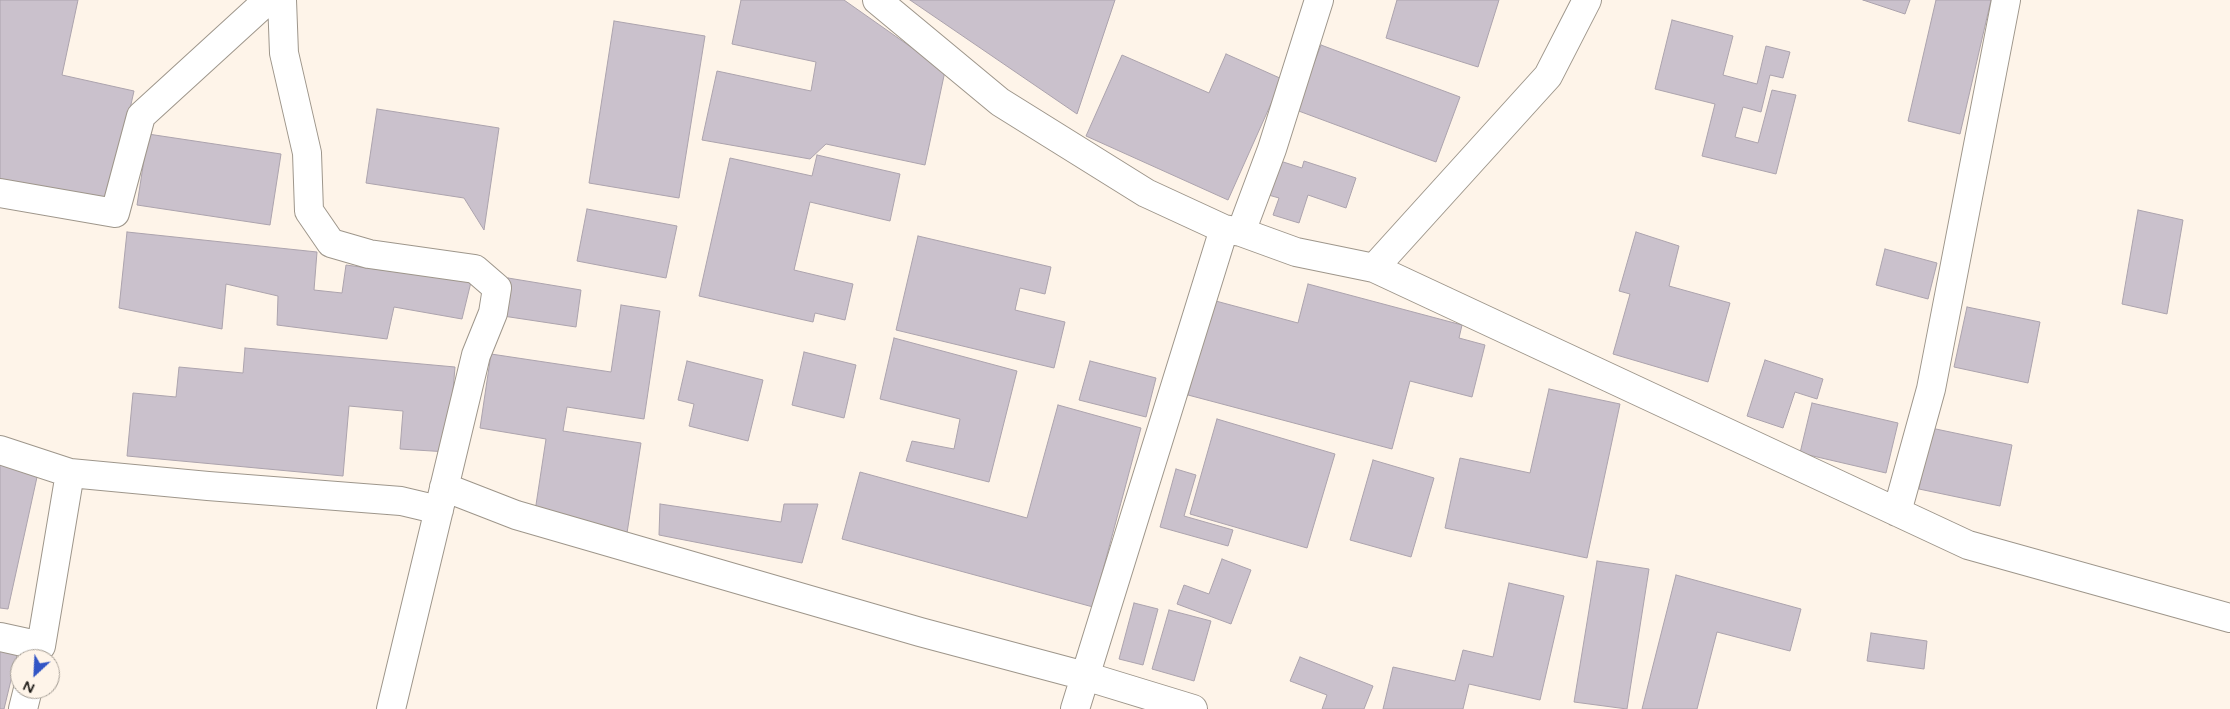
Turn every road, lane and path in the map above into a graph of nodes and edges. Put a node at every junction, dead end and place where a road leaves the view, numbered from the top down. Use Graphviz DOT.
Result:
graph roads {
  1 [pos="268,0"];
  2 [pos="282,0"];
  3 [pos="877,0"];
  4 [pos="1319,0"];
  5 [pos="1587,0"];
  6 [pos="2006,0"];
  7 [pos="0,193"];
  8 [pos="1233,230"];
  9 [pos="1374,268"];
  10 [pos="0,450"];
  11 [pos="70,472"];
  12 [pos="442,498"];
  13 [pos="1897,512"];
  14 [pos="2230,618"];
  15 [pos="0,637"];
  16 [pos="29,649"];
  17 [pos="40,649"];
  18 [pos="1085,676"];
  19 [pos="391,709"];
  20 [pos="1075,709"];
  21 [pos="1193,709"];
  1 -- 7 [label="street"];
  2 -- 12 [label="street"];
  3 -- 8 [label="street"];
  4 -- 8 [label="street"];
  5 -- 9 [label="street"];
  6 -- 13 [label="street"];
  8 -- 9 [label="street"];
  8 -- 18 [label="street"];
  9 -- 13 [label="street"];
  10 -- 11 [label="street"];
  11 -- 12 [label="street"];
  11 -- 17 [label="street"];
  12 -- 18 [label="street"];
  12 -- 19 [label="street"];
  13 -- 14 [label="street"];
  15 -- 16 [label="street"];
  18 -- 20 [label="street"];
  18 -- 21 [label="street"];
}
